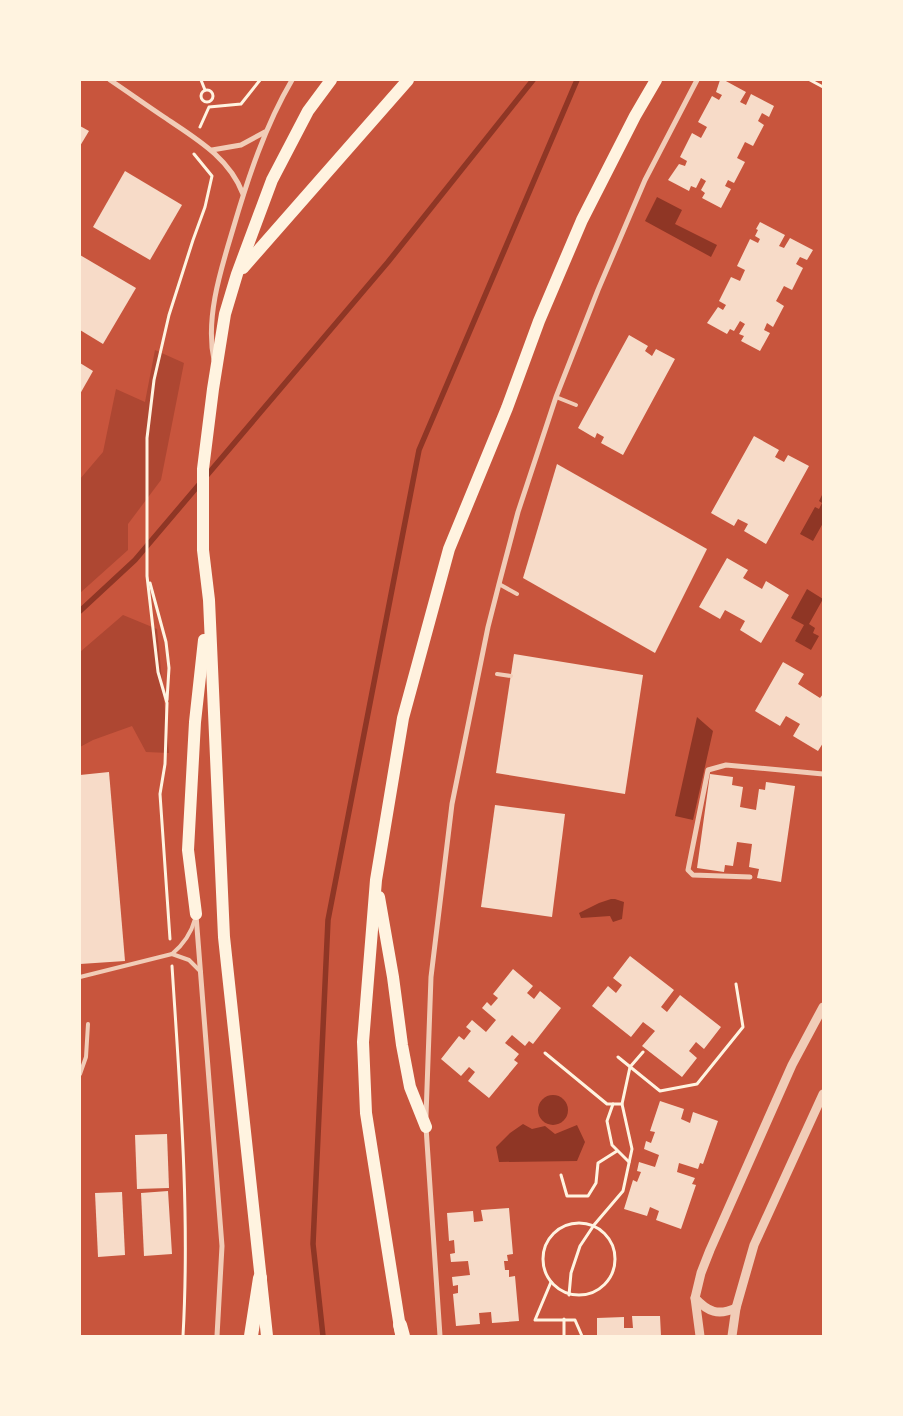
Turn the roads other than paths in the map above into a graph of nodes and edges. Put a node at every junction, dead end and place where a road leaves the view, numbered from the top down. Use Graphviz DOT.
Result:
graph roads {
  1 [pos="292,80"];
  2 [pos="331,80"];
  3 [pos="408,80"];
  4 [pos="656,80"];
  5 [pos="697,80"];
  6 [pos="112,81"];
  7 [pos="266,132"];
  8 [pos="212,150"];
  9 [pos="243,195"];
  10 [pos="237,274"];
  11 [pos="216,373"];
  12 [pos="556,397"];
  13 [pos="576,405"];
  14 [pos="499,584"];
  15 [pos="518,594"];
  16 [pos="209,600"];
  17 [pos="497,674"];
  18 [pos="511,676"];
  19 [pos="823,774"];
  20 [pos="750,877"];
  21 [pos="376,880"];
  22 [pos="196,914"];
  23 [pos="172,954"];
  24 [pos="202,974"];
  25 [pos="80,977"];
  26 [pos="823,1007"];
  27 [pos="88,1024"];
  28 [pos="80,1074"];
  29 [pos="823,1094"];
  30 [pos="426,1127"];
  31 [pos="260,1278"];
  32 [pos="695,1298"];
  33 [pos="736,1308"];
  34 [pos="402,1332"];
  35 [pos="218,1336"];
  36 [pos="251,1336"];
  37 [pos="267,1336"];
  38 [pos="440,1336"];
  39 [pos="700,1336"];
  40 [pos="732,1336"];
  1 -- 7 [label="street"];
  2 -- 10 [label="main road"];
  3 -- 10 [label="main road"];
  4 -- 21 [label="main road"];
  5 -- 12 [label="street"];
  6 -- 8 [label="street"];
  7 -- 8 [label="street"];
  7 -- 9 [label="street"];
  8 -- 9 [label="street"];
  9 -- 11 [label="street"];
  10 -- 11 [label="main road"];
  11 -- 16 [label="main road"];
  12 -- 13 [label="lane"];
  12 -- 14 [label="street"];
  14 -- 15 [label="lane"];
  14 -- 30 [label="street"];
  16 -- 22 [label="main road"];
  16 -- 31 [label="main road"];
  17 -- 18 [label="lane"];
  19 -- 20 [label="street"];
  21 -- 30 [label="main road"];
  21 -- 34 [label="main road"];
  22 -- 23 [label="lane"];
  22 -- 24 [label="street"];
  23 -- 24 [label="lane"];
  23 -- 25 [label="lane"];
  24 -- 35 [label="street"];
  26 -- 32 [label="street"];
  27 -- 28 [label="lane"];
  29 -- 33 [label="street"];
  30 -- 38 [label="street"];
  31 -- 36 [label="highway"];
  31 -- 37 [label="main road"];
  32 -- 33 [label="street"];
  32 -- 39 [label="street"];
  33 -- 40 [label="street"];
}
